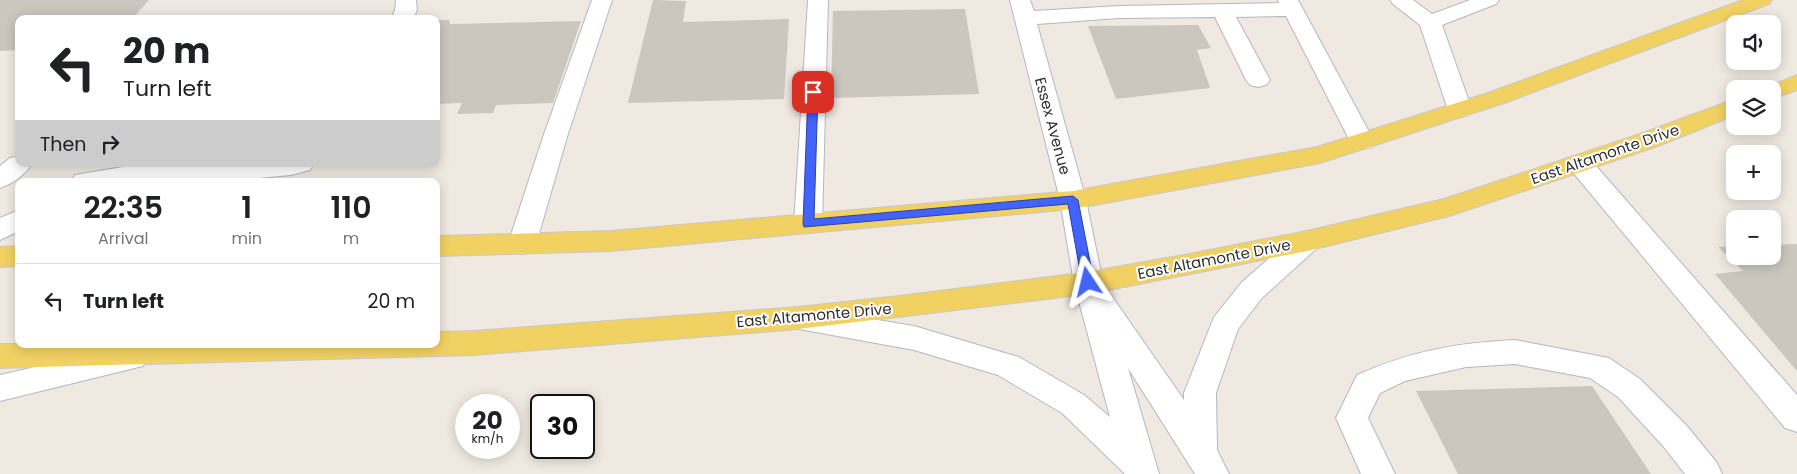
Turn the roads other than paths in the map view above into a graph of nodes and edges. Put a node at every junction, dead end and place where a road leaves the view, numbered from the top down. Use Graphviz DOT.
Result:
graph roads {
  1 [pos="406,0"];
  2 [pos="602,0"];
  3 [pos="818,0"];
  4 [pos="1400,0"];
  5 [pos="1489,0"];
  6 [pos="1762,0"];
  7 [pos="1290,4"];
  8 [pos="1022,9"];
  9 [pos="1222,11"];
  10 [pos="404,15"];
  11 [pos="1430,22"];
  12 [pos="1258,80"];
  13 [pos="1797,82"];
  14 [pos="1781,88"];
  15 [pos="1460,110"];
  16 [pos="1726,110"];
  17 [pos="1362,141"];
  18 [pos="1580,164"];
  19 [pos="15,167"];
  20 [pos="291,167"];
  21 [pos="252,168"];
  22 [pos="139,169"];
  23 [pos="96,178"];
  24 [pos="0,179"];
  25 [pos="1073,200"];
  26 [pos="15,222"];
  27 [pos="808,224"];
  28 [pos="0,230"];
  29 [pos="1307,241"];
  30 [pos="522,244"];
  31 [pos="440,246"];
  32 [pos="15,256"];
  33 [pos="0,257"];
  34 [pos="1088,282"];
  35 [pos="798,318"];
  36 [pos="440,344"];
  37 [pos="277,348"];
  38 [pos="158,351"];
  39 [pos="0,356"];
  40 [pos="0,388"];
  41 [pos="1797,418"];
  42 [pos="1206,463"];
  43 [pos="1139,469"];
  44 [pos="1378,474"];
  45 [pos="1705,474"];
  1 -- 10 [label="street"];
  2 -- 30 [label="street"];
  3 -- 27 [label="street"];
  4 -- 11 [label="street"];
  5 -- 11 [label="street"];
  6 -- 15 [label="main road"];
  7 -- 9 [label="street"];
  7 -- 17 [label="street"];
  8 -- 9 [label="street"];
  8 -- 25 [label="street, Essex Avenue"];
  9 -- 12 [label="street"];
  11 -- 15 [label="street"];
  13 -- 14 [label="main road"];
  15 -- 17 [label="main road"];
  16 -- 18 [label="main road, East Altamonte Drive"];
  17 -- 25 [label="main road"];
  18 -- 29 [label="main road, East Altamonte Drive"];
  18 -- 41 [label="street"];
  19 -- 24 [label="street"];
  20 -- 21 [label="street"];
  21 -- 22 [label="street"];
  22 -- 23 [label="street"];
  25 -- 27 [label="main road"];
  25 -- 34 [label="street, Essex Avenue"];
  26 -- 28 [label="street"];
  27 -- 30 [label="main road"];
  29 -- 34 [label="main road, East Altamonte Drive"];
  29 -- 42 [label="street"];
  30 -- 31 [label="main road"];
  32 -- 33 [label="main road"];
  34 -- 35 [label="main road, East Altamonte Drive"];
  34 -- 42 [label="street"];
  34 -- 43 [label="street, Essex Avenue"];
  35 -- 36 [label="main road, East Altamonte Drive"];
  35 -- 43 [label="street"];
  37 -- 38 [label="main road, East Altamonte Drive"];
  38 -- 39 [label="main road, East Altamonte Drive"];
  38 -- 40 [label="street"];
  44 -- 45 [label="street"];
}
